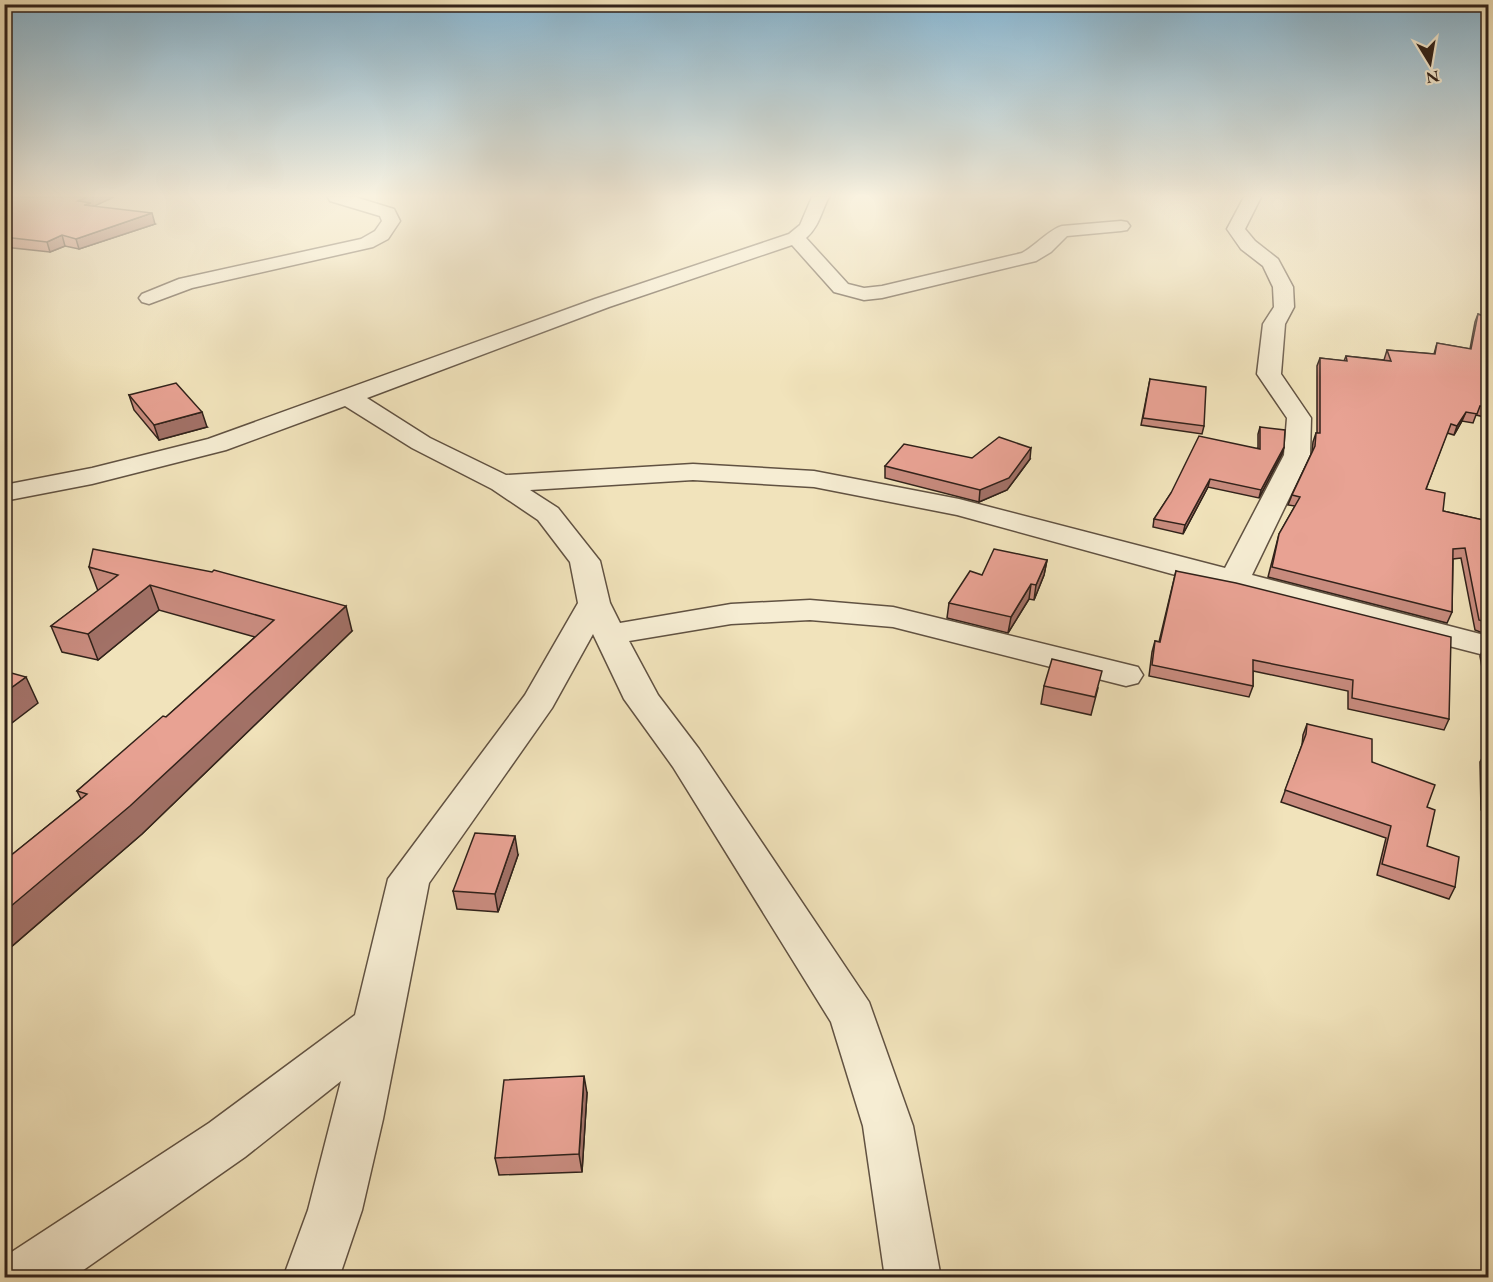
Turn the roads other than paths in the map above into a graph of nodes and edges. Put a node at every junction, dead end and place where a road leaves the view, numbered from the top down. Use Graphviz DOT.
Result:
graph roads {
  1 [pos="304,257"];
  2 [pos="740,257"];
  3 [pos="813,257"];
  4 [pos="1029,257"];
  5 [pos="1263,257"];
  6 [pos="148,298"];
  7 [pos="348,397"];
  8 [pos="502,483"];
  9 [pos="4,493"];
  10 [pos="1234,580"];
  11 [pos="602,619"];
  12 [pos="1488,646"];
  13 [pos="1126,675"];
  14 [pos="376,1026"];
  15 [pos="23,1278"];
  16 [pos="311,1278"];
  17 [pos="913,1278"];
  1 -- 6 [label="street"];
  2 -- 7 [label="street"];
  3 -- 4 [label="street"];
  5 -- 10 [label="street"];
  7 -- 8 [label="street"];
  7 -- 9 [label="street"];
  8 -- 10 [label="street"];
  8 -- 11 [label="street"];
  10 -- 12 [label="street"];
  11 -- 13 [label="street"];
  11 -- 14 [label="street"];
  11 -- 17 [label="street"];
  14 -- 15 [label="street"];
  14 -- 16 [label="street"];
}
